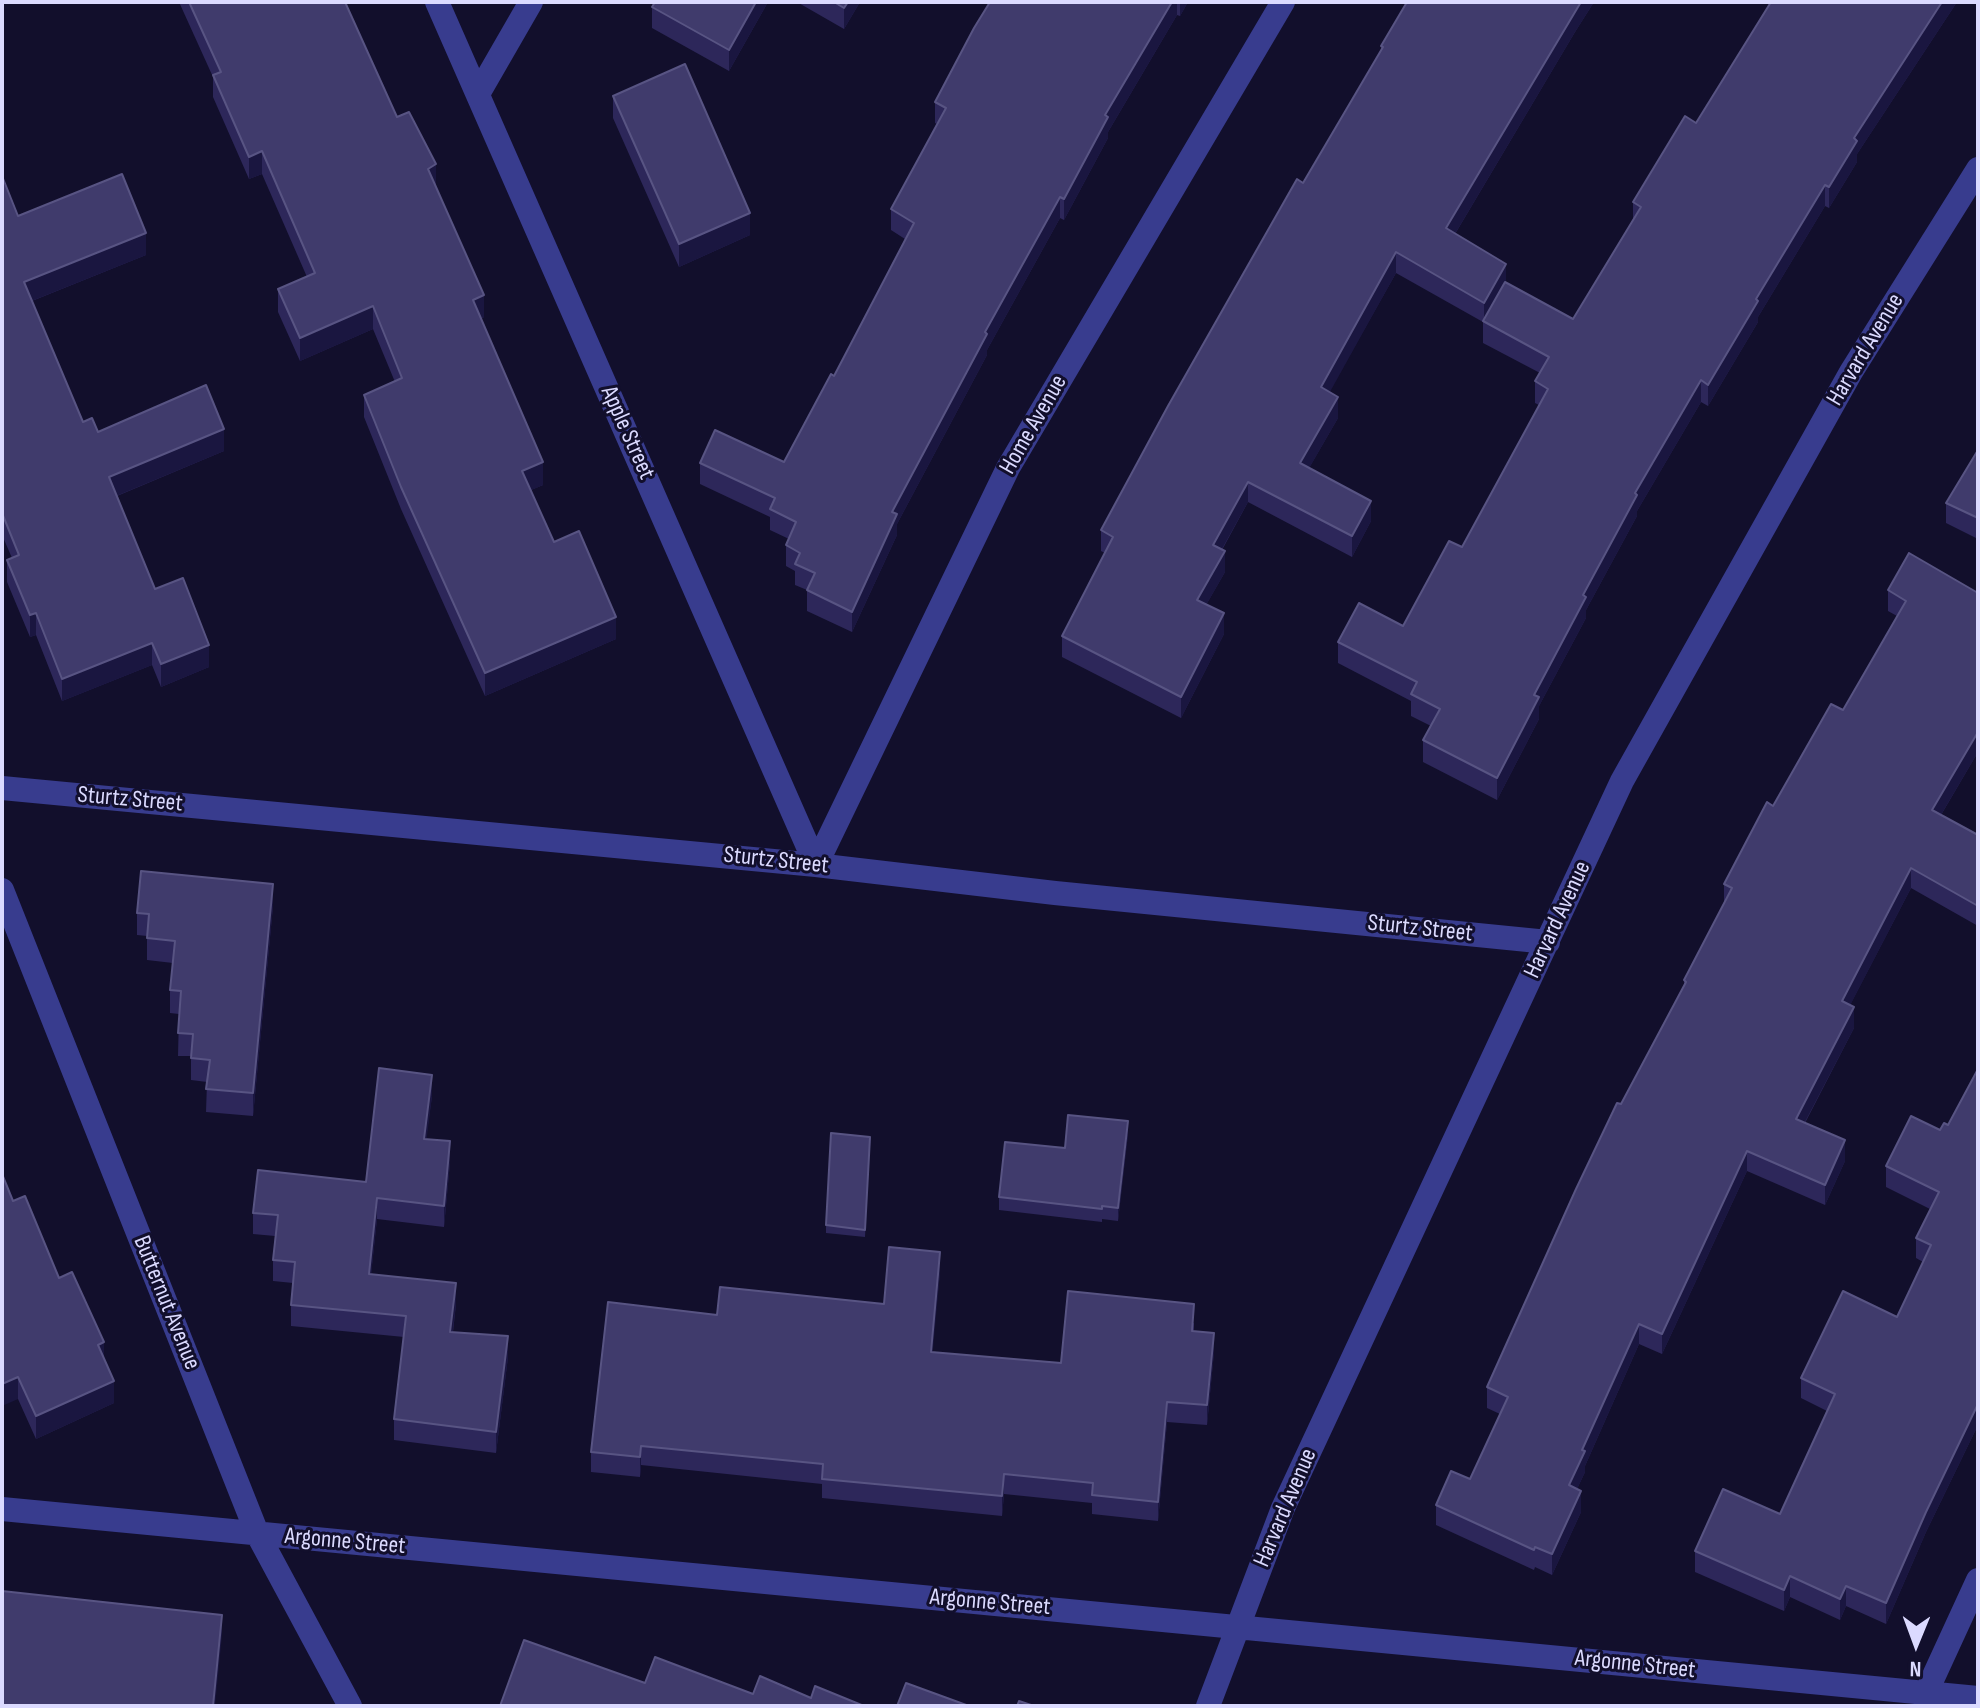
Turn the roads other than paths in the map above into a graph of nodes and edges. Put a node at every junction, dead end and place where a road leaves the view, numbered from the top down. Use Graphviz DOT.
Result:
graph roads {
  1 [pos="437,2"];
  2 [pos="531,2"];
  3 [pos="1283,2"];
  4 [pos="478,94"];
  5 [pos="1978,169"];
  6 [pos="2,788"];
  7 [pos="816,865"];
  8 [pos="2,890"];
  9 [pos="1548,942"];
  10 [pos="2,1509"];
  11 [pos="257,1533"];
  12 [pos="1978,1580"];
  13 [pos="1238,1626"];
  14 [pos="1926,1693"];
  15 [pos="1978,1698"];
  16 [pos="350,1706"];
  17 [pos="1208,1706"];
  1 -- 4 [label="street, Apple Street"];
  2 -- 4 [label="street"];
  3 -- 7 [label="street, Home Avenue"];
  4 -- 7 [label="street, Apple Street"];
  5 -- 9 [label="street, Harvard Avenue"];
  6 -- 7 [label="street, Sturtz Street"];
  7 -- 9 [label="street, Sturtz Street"];
  8 -- 11 [label="street, Butternut Avenue"];
  9 -- 13 [label="street, Harvard Avenue"];
  10 -- 11 [label="street, Argonne Street"];
  11 -- 13 [label="street, Argonne Street"];
  11 -- 16 [label="street, Butternut Avenue"];
  12 -- 14 [label="street"];
  13 -- 14 [label="street, Argonne Street"];
  13 -- 17 [label="street, Harvard Avenue"];
  14 -- 15 [label="street, Argonne Street"];
}
